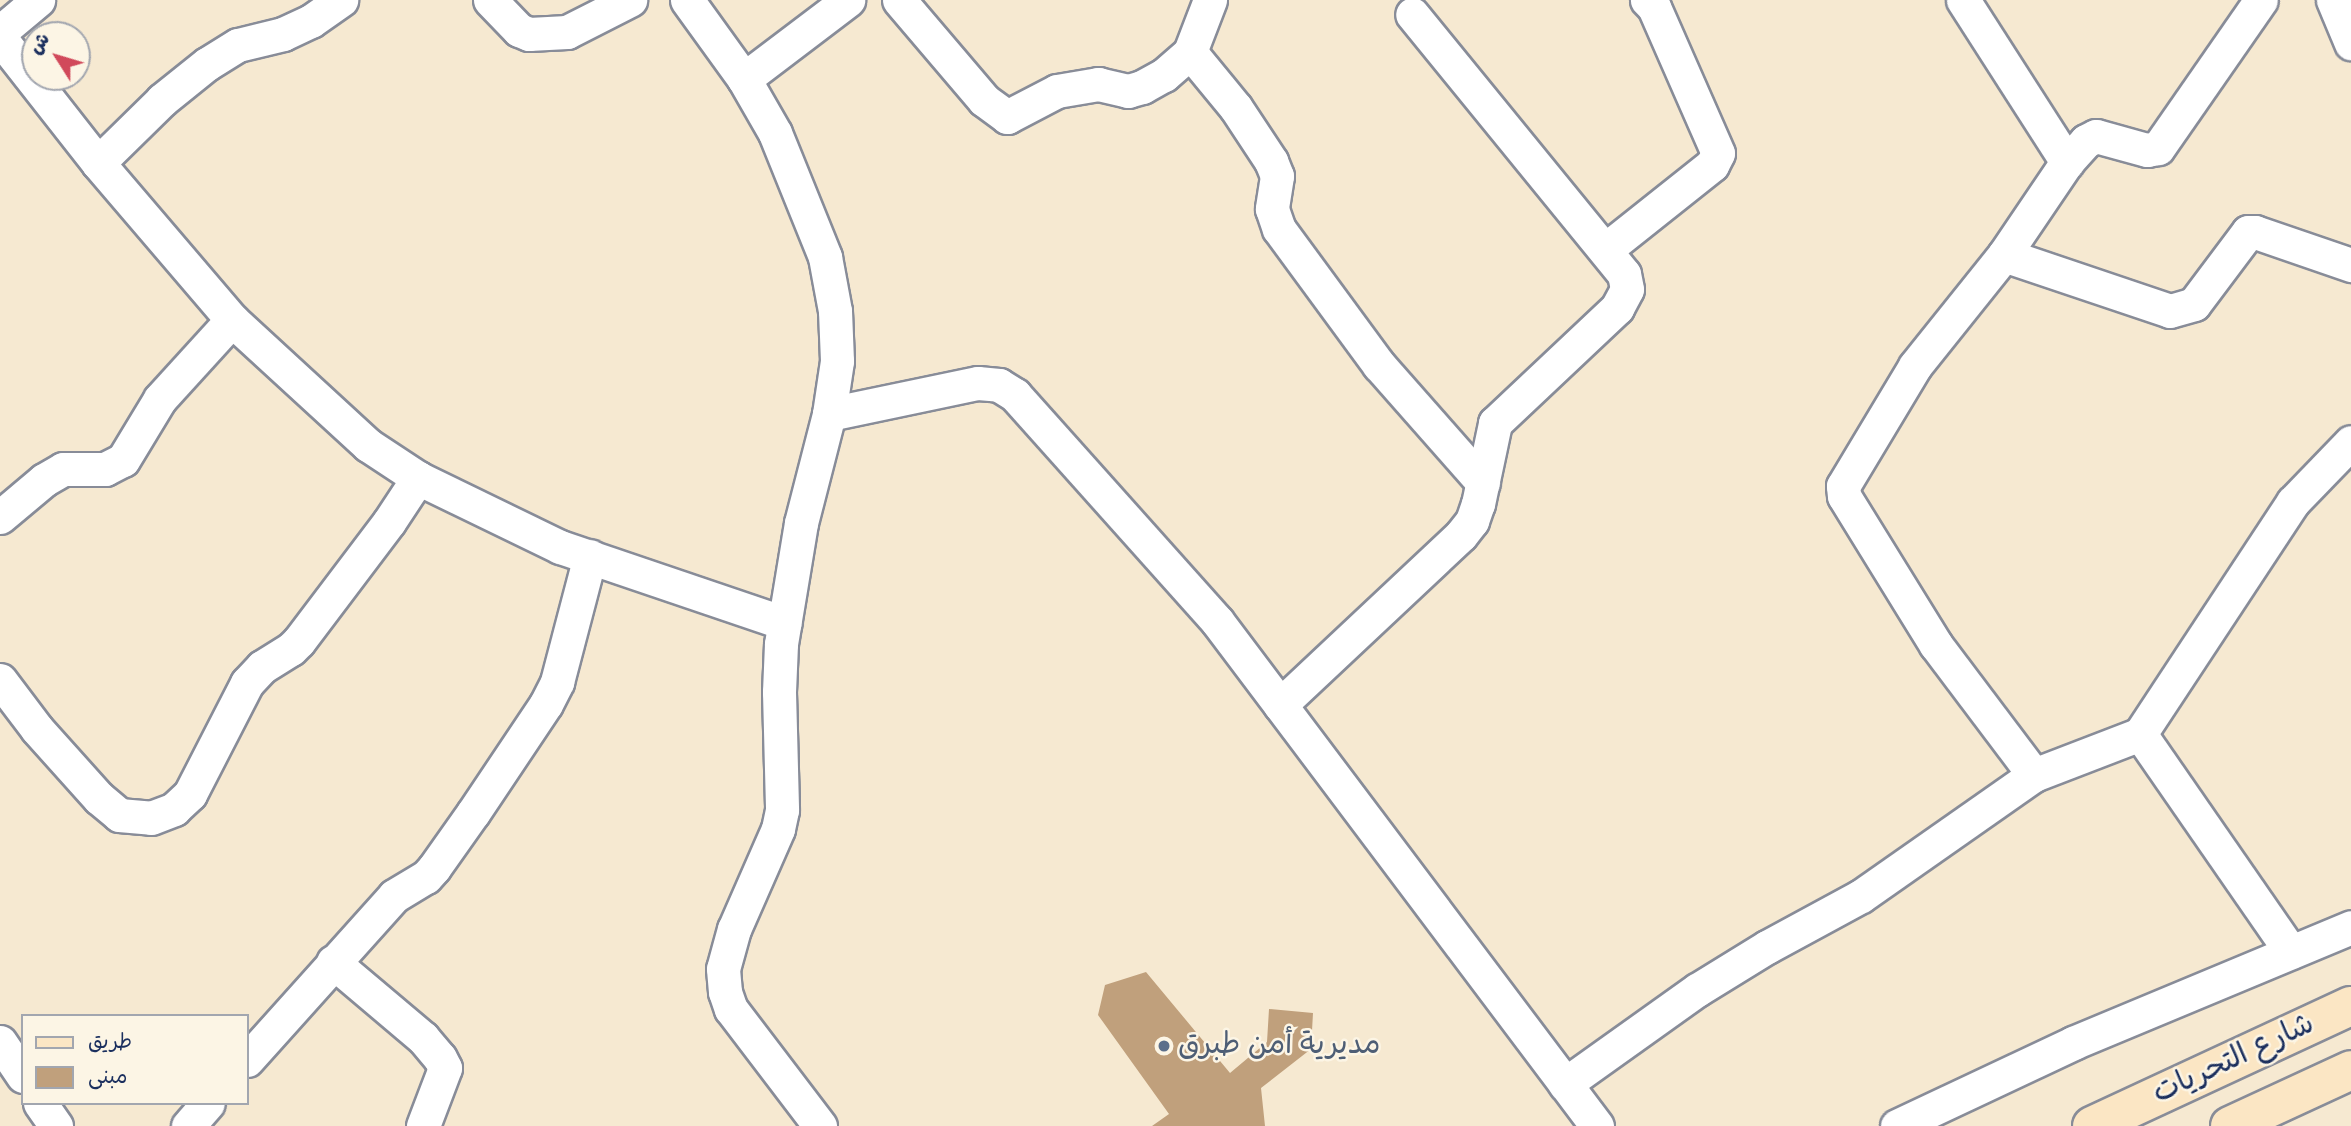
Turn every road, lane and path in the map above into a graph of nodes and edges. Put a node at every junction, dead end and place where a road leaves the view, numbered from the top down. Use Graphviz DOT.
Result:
graph roads {
  1 [pos="38,0"];
  2 [pos="341,0"];
  3 [pos="490,0"];
  4 [pos="630,0"];
  5 [pos="687,0"];
  6 [pos="848,0"];
  7 [pos="899,0"];
  8 [pos="1210,0"];
  9 [pos="1647,0"];
  10 [pos="1963,0"];
  11 [pos="2261,0"];
  12 [pos="2333,0"];
  13 [pos="1412,14"];
  14 [pos="0,32"];
  15 [pos="0,38"];
  16 [pos="2351,43"];
  17 [pos="1190,52"];
  18 [pos="744,79"];
  19 [pos="2067,162"];
  20 [pos="98,163"];
  21 [pos="1605,250"];
  22 [pos="2004,255"];
  23 [pos="2351,265"];
  24 [pos="232,320"];
  25 [pos="829,414"];
  26 [pos="2351,442"];
  27 [pos="418,478"];
  28 [pos="1483,484"];
  29 [pos="0,517"];
  30 [pos="590,556"];
  31 [pos="785,623"];
  32 [pos="0,680"];
  33 [pos="1280,705"];
  34 [pos="2140,734"];
  35 [pos="2034,775"];
  36 [pos="2351,927"];
  37 [pos="2291,952"];
  38 [pos="333,962"];
  39 [pos="2351,1006"];
  40 [pos="0,1042"];
  41 [pos="248,1059"];
  42 [pos="2351,1070"];
  43 [pos="21,1073"];
  44 [pos="1565,1084"];
  45 [pos="41,1105"];
  46 [pos="206,1105"];
  47 [pos="2105,1120"];
  48 [pos="56,1126"];
  49 [pos="188,1126"];
  50 [pos="423,1126"];
  51 [pos="820,1126"];
  52 [pos="1597,1126"];
  53 [pos="1897,1126"];
  54 [pos="2230,1126"];
  1 -- 14 [label="street"];
  2 -- 20 [label="street"];
  3 -- 4 [label="street"];
  5 -- 18 [label="street"];
  6 -- 18 [label="street"];
  7 -- 17 [label="street"];
  8 -- 17 [label="street"];
  9 -- 21 [label="street"];
  10 -- 19 [label="street"];
  11 -- 19 [label="street"];
  12 -- 16 [label="street"];
  13 -- 21 [label="street"];
  15 -- 20 [label="street"];
  17 -- 28 [label="street"];
  18 -- 25 [label="street"];
  19 -- 22 [label="street"];
  20 -- 24 [label="street"];
  21 -- 28 [label="street"];
  22 -- 23 [label="street"];
  22 -- 35 [label="street"];
  24 -- 27 [label="street"];
  24 -- 29 [label="street"];
  25 -- 31 [label="street"];
  25 -- 33 [label="street"];
  26 -- 34 [label="street"];
  27 -- 30 [label="street"];
  27 -- 32 [label="street"];
  28 -- 33 [label="street"];
  30 -- 31 [label="street"];
  30 -- 38 [label="street"];
  31 -- 51 [label="street"];
  33 -- 44 [label="street"];
  34 -- 35 [label="street"];
  34 -- 37 [label="street"];
  35 -- 44 [label="street"];
  36 -- 37 [label="street"];
  37 -- 53 [label="street"];
  38 -- 41 [label="street"];
  38 -- 50 [label="street"];
  39 -- 47 [label="main road, شارع التحريات"];
  40 -- 43 [label="street"];
  42 -- 54 [label="main road, شارع التحريات"];
  44 -- 52 [label="street"];
  45 -- 48 [label="street"];
  46 -- 49 [label="street"];
}
